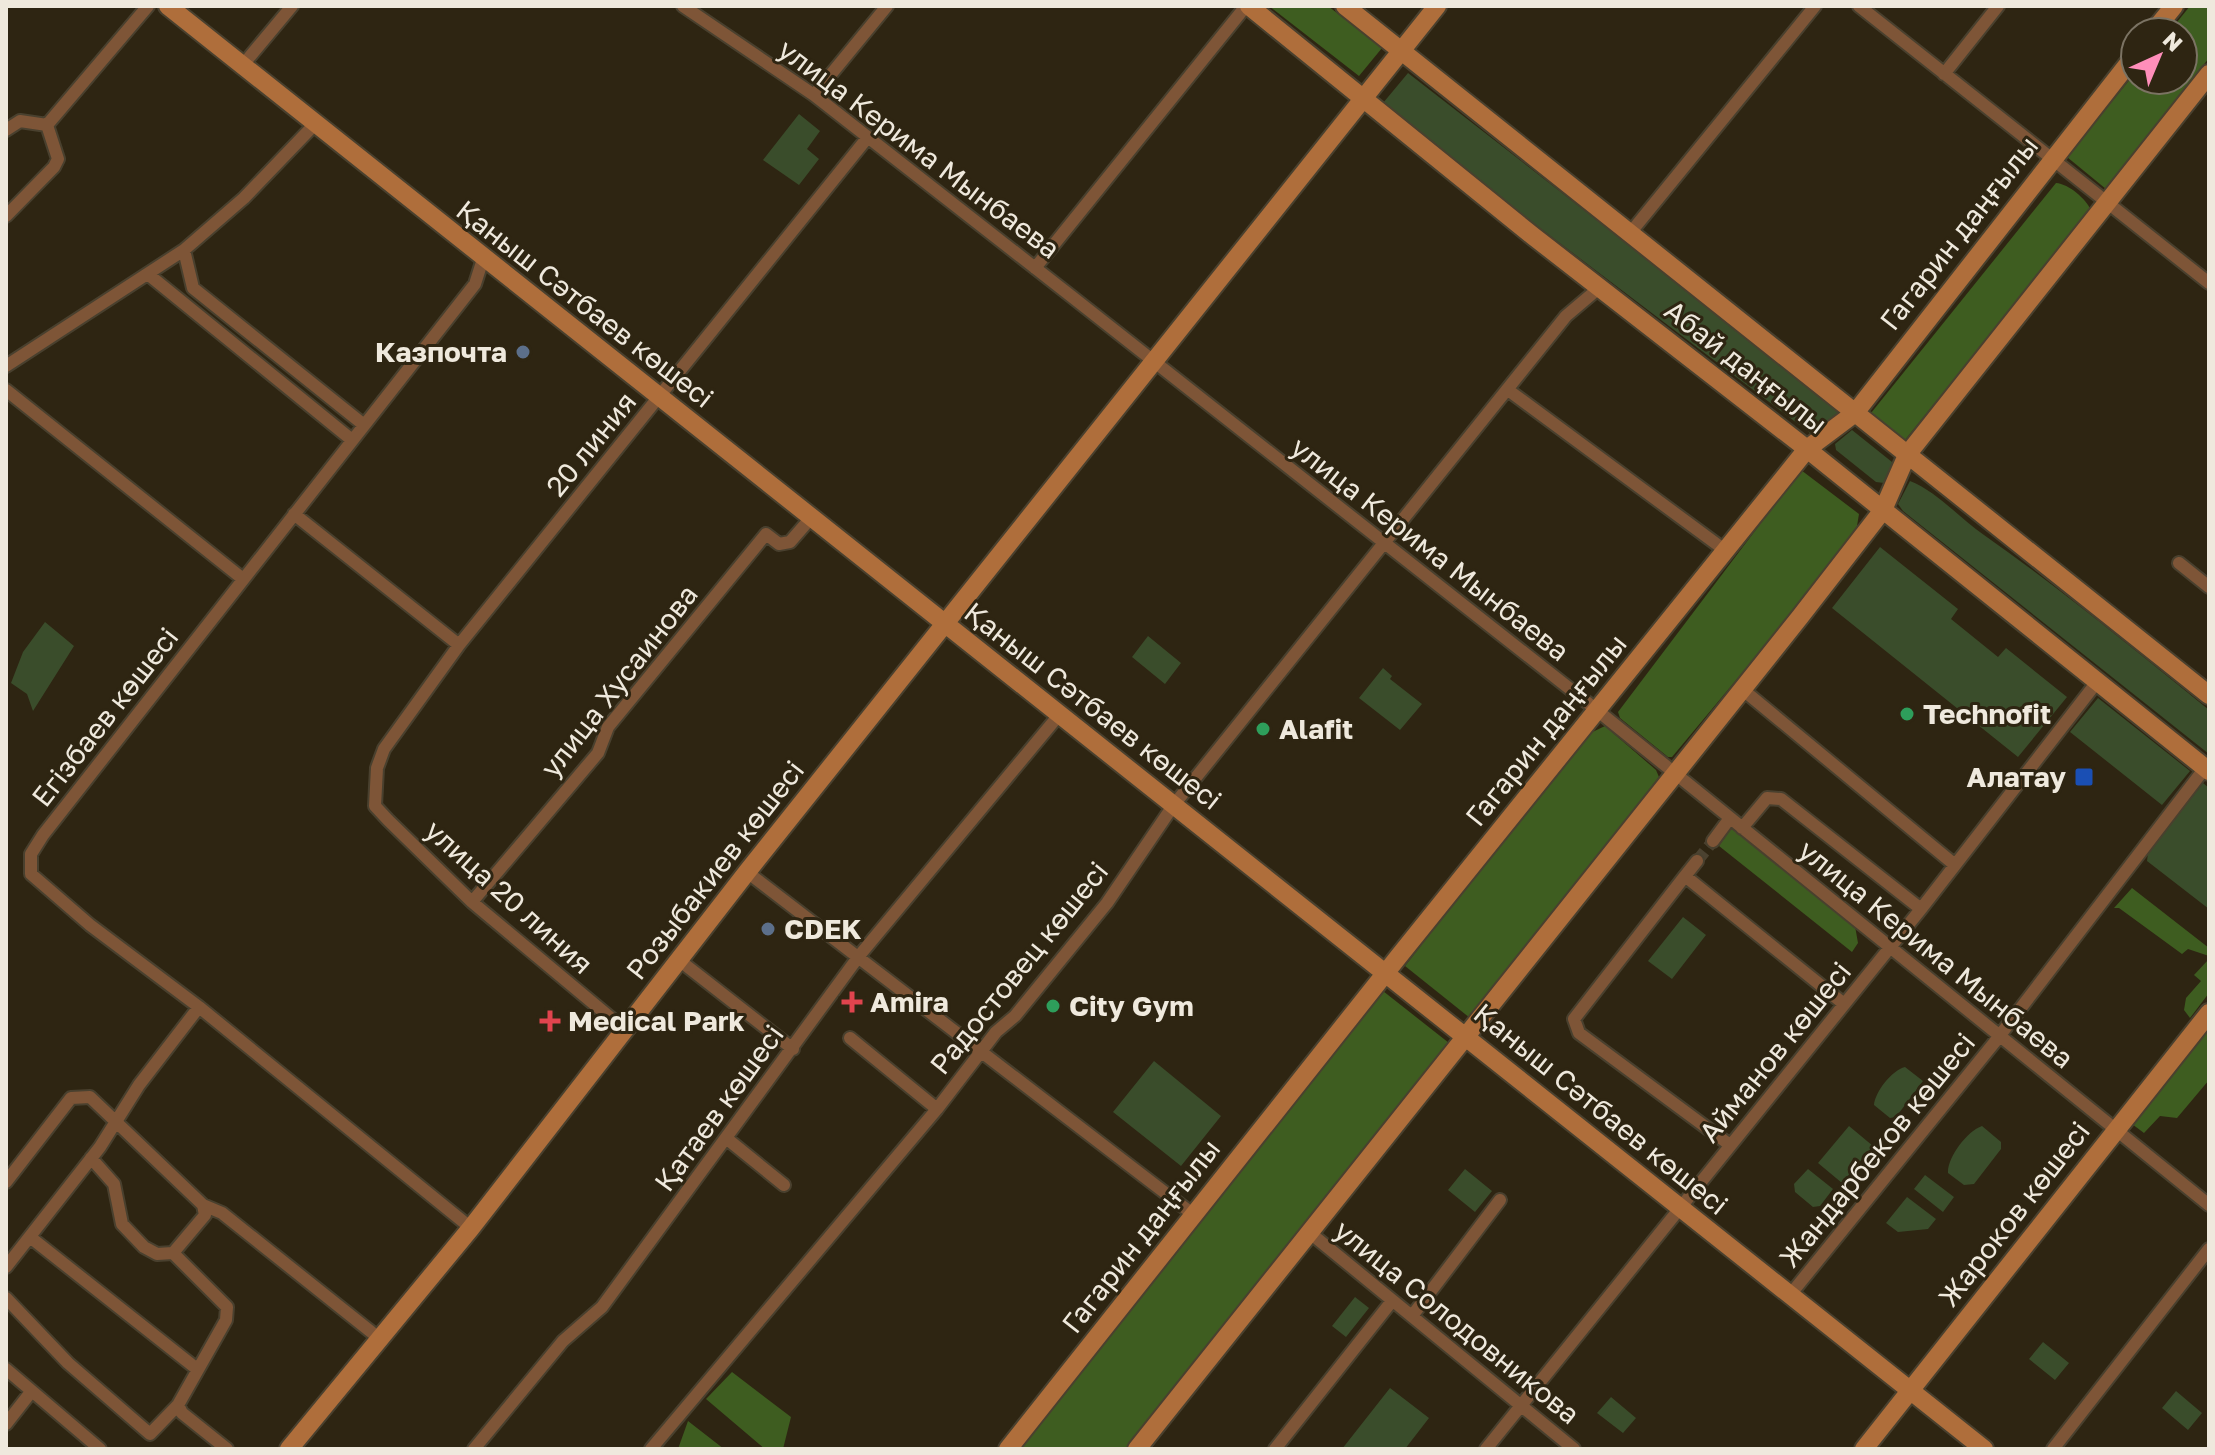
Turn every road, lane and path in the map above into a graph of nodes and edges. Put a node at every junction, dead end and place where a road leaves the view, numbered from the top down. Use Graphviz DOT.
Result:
graph roads {
  1 [pos="148,6"];
  2 [pos="168,6"];
  3 [pos="292,6"];
  4 [pos="683,6"];
  5 [pos="887,6"];
  6 [pos="1248,6"];
  7 [pos="1345,6"];
  8 [pos="1815,6"];
  9 [pos="1859,6"];
  10 [pos="1998,6"];
  11 [pos="1432,11"];
  12 [pos="1400,51"];
  13 [pos="242,66"];
  14 [pos="1944,74"];
  15 [pos="2209,74"];
  16 [pos="2119,75"];
  17 [pos="814,95"];
  18 [pos="1363,99"];
  19 [pos="315,124"];
  20 [pos="47,125"];
  21 [pos="6,130"];
  22 [pos="868,137"];
  23 [pos="2051,160"];
  24 [pos="2106,204"];
  25 [pos="6,216"];
  26 [pos="1631,232"];
  27 [pos="184,250"];
  28 [pos="483,259"];
  29 [pos="1035,268"];
  30 [pos="149,275"];
  31 [pos="2209,283"];
  32 [pos="193,288"];
  33 [pos="1599,288"];
  34 [pos="181,301"];
  35 [pos="1153,362"];
  36 [pos="6,366"];
  37 [pos="6,390"];
  38 [pos="1508,390"];
  39 [pos="659,399"];
  40 [pos="1855,413"];
  41 [pos="364,425"];
  42 [pos="352,440"];
  43 [pos="1807,449"];
  44 [pos="1907,455"];
  45 [pos="1883,510"];
  46 [pos="294,514"];
  47 [pos="810,519"];
  48 [pos="1385,545"];
  49 [pos="1726,551"];
  50 [pos="2179,563"];
  51 [pos="243,579"];
  52 [pos="2209,587"];
  53 [pos="945,626"];
  54 [pos="459,645"];
  55 [pos="2097,682"];
  56 [pos="1742,689"];
  57 [pos="2209,695"];
  58 [pos="1598,711"];
  59 [pos="1059,715"];
  60 [pos="2207,770"];
  61 [pos="1674,772"];
  62 [pos="375,793"];
  63 [pos="1173,806"];
  64 [pos="1730,818"];
  65 [pos="1742,828"];
  66 [pos="1713,841"];
  67 [pos="1697,861"];
  68 [pos="1955,865"];
  69 [pos="747,872"];
  70 [pos="1685,876"];
  71 [pos="472,902"];
  72 [pos="1921,909"];
  73 [pos="1889,949"];
  74 [pos="859,956"];
  75 [pos="679,960"];
  76 [pos="1385,973"];
  77 [pos="1844,1004"];
  78 [pos="199,1007"];
  79 [pos="2209,1013"];
  80 [pos="624,1029"];
  81 [pos="1465,1037"];
  82 [pos="1998,1037"];
  83 [pos="850,1038"];
  84 [pos="793,1049"];
  85 [pos="983,1052"];
  86 [pos="937,1109"];
  87 [pos="117,1119"];
  88 [pos="2116,1130"];
  89 [pos="726,1138"];
  90 [pos="1730,1145"];
  91 [pos="91,1158"];
  92 [pos="6,1182"];
  93 [pos="784,1185"];
  94 [pos="1500,1200"];
  95 [pos="203,1205"];
  96 [pos="2209,1205"];
  97 [pos="1680,1208"];
  98 [pos="1194,1215"];
  99 [pos="471,1228"];
  100 [pos="1309,1232"];
  101 [pos="30,1237"];
  102 [pos="2209,1249"];
  103 [pos="173,1253"];
  104 [pos="6,1267"];
  105 [pos="1790,1295"];
  106 [pos="6,1298"];
  107 [pos="1392,1301"];
  108 [pos="1412,1316"];
  109 [pos="380,1339"];
  110 [pos="6,1369"];
  111 [pos="197,1369"];
  112 [pos="1910,1391"];
  113 [pos="31,1392"];
  114 [pos="178,1405"];
  115 [pos="1520,1405"];
  116 [pos="6,1424"];
  117 [pos="1143,1447"];
  118 [pos="100,1449"];
  119 [pos="227,1449"];
  120 [pos="289,1449"];
  121 [pos="474,1449"];
  122 [pos="651,1449"];
  123 [pos="1008,1449"];
  124 [pos="1275,1449"];
  125 [pos="1486,1449"];
  126 [pos="1574,1449"];
  127 [pos="1864,1449"];
  128 [pos="1984,1449"];
  129 [pos="2053,1449"];
  1 -- 20 [label="street"];
  2 -- 13 [label="main road, Қаныш Сәтбаев көшесі"];
  3 -- 13 [label="street"];
  4 -- 17 [label="street, улица Керима Мынбаева"];
  5 -- 17 [label="street"];
  6 -- 18 [label="main road, Абай даңғылы"];
  6 -- 29 [label="street"];
  7 -- 12 [label="main road, Абай даңғылы"];
  8 -- 26 [label="street"];
  9 -- 14 [label="street"];
  10 -- 14 [label="street"];
  11 -- 12 [label="main road"];
  12 -- 18 [label="main road"];
  12 -- 26 [label="main road, Абай даңғылы"];
  13 -- 19 [label="main road, Қаныш Сәтбаев көшесі"];
  14 -- 23 [label="street"];
  15 -- 24 [label="main road"];
  16 -- 23 [label="main road, Гагарин даңғылы"];
  17 -- 22 [label="street, улица Керима Мынбаева"];
  18 -- 33 [label="main road, Абай даңғылы"];
  18 -- 35 [label="main road, Розыбакиев көшесі"];
  19 -- 27 [label="street"];
  19 -- 28 [label="main road, Қаныш Сәтбаев көшесі"];
  20 -- 21 [label="street"];
  20 -- 25 [label="street"];
  22 -- 29 [label="street, улица Керима Мынбаева"];
  22 -- 39 [label="street, 20 линия"];
  23 -- 24 [label="street"];
  23 -- 40 [label="main road, Гагарин даңғылы"];
  24 -- 31 [label="street"];
  24 -- 44 [label="main road"];
  26 -- 40 [label="main road, Абай даңғылы"];
  27 -- 30 [label="street"];
  27 -- 32 [label="street"];
  28 -- 39 [label="main road, Қаныш Сәтбаев көшесі"];
  28 -- 41 [label="street, Егізбаев көшесі"];
  29 -- 35 [label="street, улица Керима Мынбаева"];
  30 -- 34 [label="street"];
  30 -- 36 [label="street"];
  32 -- 34 [label="street"];
  32 -- 41 [label="street"];
  33 -- 38 [label="street, Радостовец көшесі"];
  33 -- 43 [label="main road, Абай даңғылы"];
  34 -- 42 [label="street"];
  35 -- 48 [label="street, улица Керима Мынбаева"];
  35 -- 53 [label="main road, Розыбакиев көшесі"];
  37 -- 51 [label="street"];
  38 -- 48 [label="street, Радостовец көшесі"];
  38 -- 49 [label="street"];
  39 -- 47 [label="main road, Қаныш Сәтбаев көшесі"];
  39 -- 54 [label="street, 20 линия"];
  40 -- 43 [label="main road, Гагарин даңғылы"];
  40 -- 44 [label="main road, Абай даңғылы"];
  41 -- 42 [label="street, Егізбаев көшесі"];
  42 -- 46 [label="street, Егізбаев көшесі"];
  43 -- 45 [label="main road, Абай даңғылы"];
  43 -- 49 [label="main road, Гагарин даңғылы"];
  44 -- 45 [label="main road"];
  44 -- 57 [label="main road, Абай даңғылы"];
  45 -- 55 [label="main road, Абай даңғылы"];
  45 -- 56 [label="main road"];
  46 -- 51 [label="street, Егізбаев көшесі"];
  46 -- 54 [label="street"];
  47 -- 53 [label="main road, Қаныш Сәтбаев көшесі"];
  47 -- 71 [label="street, улица Хусаинова"];
  48 -- 58 [label="street, улица Керима Мынбаева"];
  48 -- 63 [label="street, Радостовец көшесі"];
  49 -- 58 [label="main road, Гагарин даңғылы"];
  50 -- 52 [label="street"];
  51 -- 78 [label="street, Егізбаев көшесі"];
  53 -- 59 [label="main road, Қаныш Сәтбаев көшесі"];
  53 -- 69 [label="main road, Розыбакиев көшесі"];
  54 -- 62 [label="street, 20 линия"];
  55 -- 60 [label="main road, Абай даңғылы"];
  55 -- 68 [label="street, Айманов көшесі"];
  56 -- 61 [label="main road"];
  56 -- 68 [label="street"];
  58 -- 61 [label="street, улица Керима Мынбаева"];
  58 -- 76 [label="main road, Гагарин даңғылы"];
  59 -- 63 [label="main road, Қаныш Сәтбаев көшесі"];
  59 -- 74 [label="street, Қатаев көшесі"];
  60 -- 82 [label="street, Жандарбеков көшесі"];
  61 -- 64 [label="street, улица Керима Мынбаева"];
  61 -- 81 [label="main road"];
  62 -- 71 [label="street, улица 20 линия"];
  63 -- 76 [label="main road, Қаныш Сәтбаев көшесі"];
  63 -- 85 [label="street, Радостовец көшесі"];
  64 -- 65 [label="street, улица Керима Мынбаева"];
  64 -- 66 [label="street"];
  65 -- 72 [label="street"];
  65 -- 73 [label="street, улица Керима Мынбаева"];
  67 -- 70 [label="street"];
  68 -- 72 [label="street, Айманов көшесі"];
  69 -- 74 [label="street"];
  69 -- 75 [label="main road, Розыбакиев көшесі"];
  70 -- 77 [label="street"];
  70 -- 90 [label="street"];
  71 -- 80 [label="street, улица 20 линия"];
  72 -- 73 [label="street, Айманов көшесі"];
  73 -- 77 [label="street, Айманов көшесі"];
  73 -- 82 [label="street, улица Керима Мынбаева"];
  74 -- 84 [label="street, Қатаев көшесі"];
  74 -- 85 [label="street"];
  75 -- 80 [label="main road, Розыбакиев көшесі"];
  75 -- 84 [label="street"];
  76 -- 81 [label="main road, Қаныш Сәтбаев көшесі"];
  76 -- 98 [label="main road, Гагарин даңғылы"];
  77 -- 90 [label="street, Айманов көшесі"];
  78 -- 87 [label="street"];
  78 -- 99 [label="street, Егізбаев көшесі"];
  79 -- 88 [label="main road, Жароков көшесі"];
  80 -- 99 [label="main road, Розыбакиев көшесі"];
  81 -- 97 [label="main road, Қаныш Сәтбаев көшесі"];
  81 -- 100 [label="main road"];
  82 -- 88 [label="street, улица Керима Мынбаева"];
  82 -- 105 [label="street, Жандарбеков көшесі"];
  83 -- 86 [label="street"];
  84 -- 89 [label="street, Қатаев көшесі"];
  85 -- 86 [label="street, Радостовец көшесі"];
  85 -- 98 [label="street"];
  86 -- 122 [label="street, Радостовец көшесі"];
  87 -- 91 [label="street"];
  87 -- 92 [label="street"];
  87 -- 95 [label="street"];
  88 -- 96 [label="street, улица Керима Мынбаева"];
  88 -- 112 [label="main road, Жароков көшесі"];
  89 -- 93 [label="street"];
  89 -- 121 [label="street, Қатаев көшесі"];
  90 -- 97 [label="street, Айманов көшесі"];
  91 -- 101 [label="street"];
  91 -- 103 [label="street"];
  94 -- 108 [label="street"];
  95 -- 103 [label="street"];
  95 -- 109 [label="street"];
  97 -- 105 [label="main road, Қаныш Сәтбаев көшесі"];
  97 -- 115 [label="street, Айманов көшесі"];
  98 -- 123 [label="main road, Гагарин даңғылы"];
  99 -- 109 [label="main road, Розыбакиев көшесі"];
  100 -- 107 [label="street, улица Солодовникова"];
  100 -- 117 [label="main road"];
  101 -- 104 [label="street"];
  101 -- 111 [label="street"];
  102 -- 129 [label="street"];
  103 -- 111 [label="street"];
  105 -- 112 [label="main road, Қаныш Сәтбаев көшесі"];
  106 -- 114 [label="street"];
  107 -- 108 [label="street, улица Солодовникова"];
  107 -- 124 [label="street"];
  108 -- 115 [label="street, улица Солодовникова"];
  109 -- 120 [label="main road, Розыбакиев көшесі"];
  110 -- 113 [label="street"];
  111 -- 114 [label="street"];
  112 -- 127 [label="main road, Жароков көшесі"];
  112 -- 128 [label="main road, Қаныш Сәтбаев көшесі"];
  113 -- 116 [label="street"];
  113 -- 118 [label="street"];
  114 -- 119 [label="street"];
  115 -- 125 [label="street, Айманов көшесі"];
  115 -- 126 [label="street, улица Солодовникова"];
}
